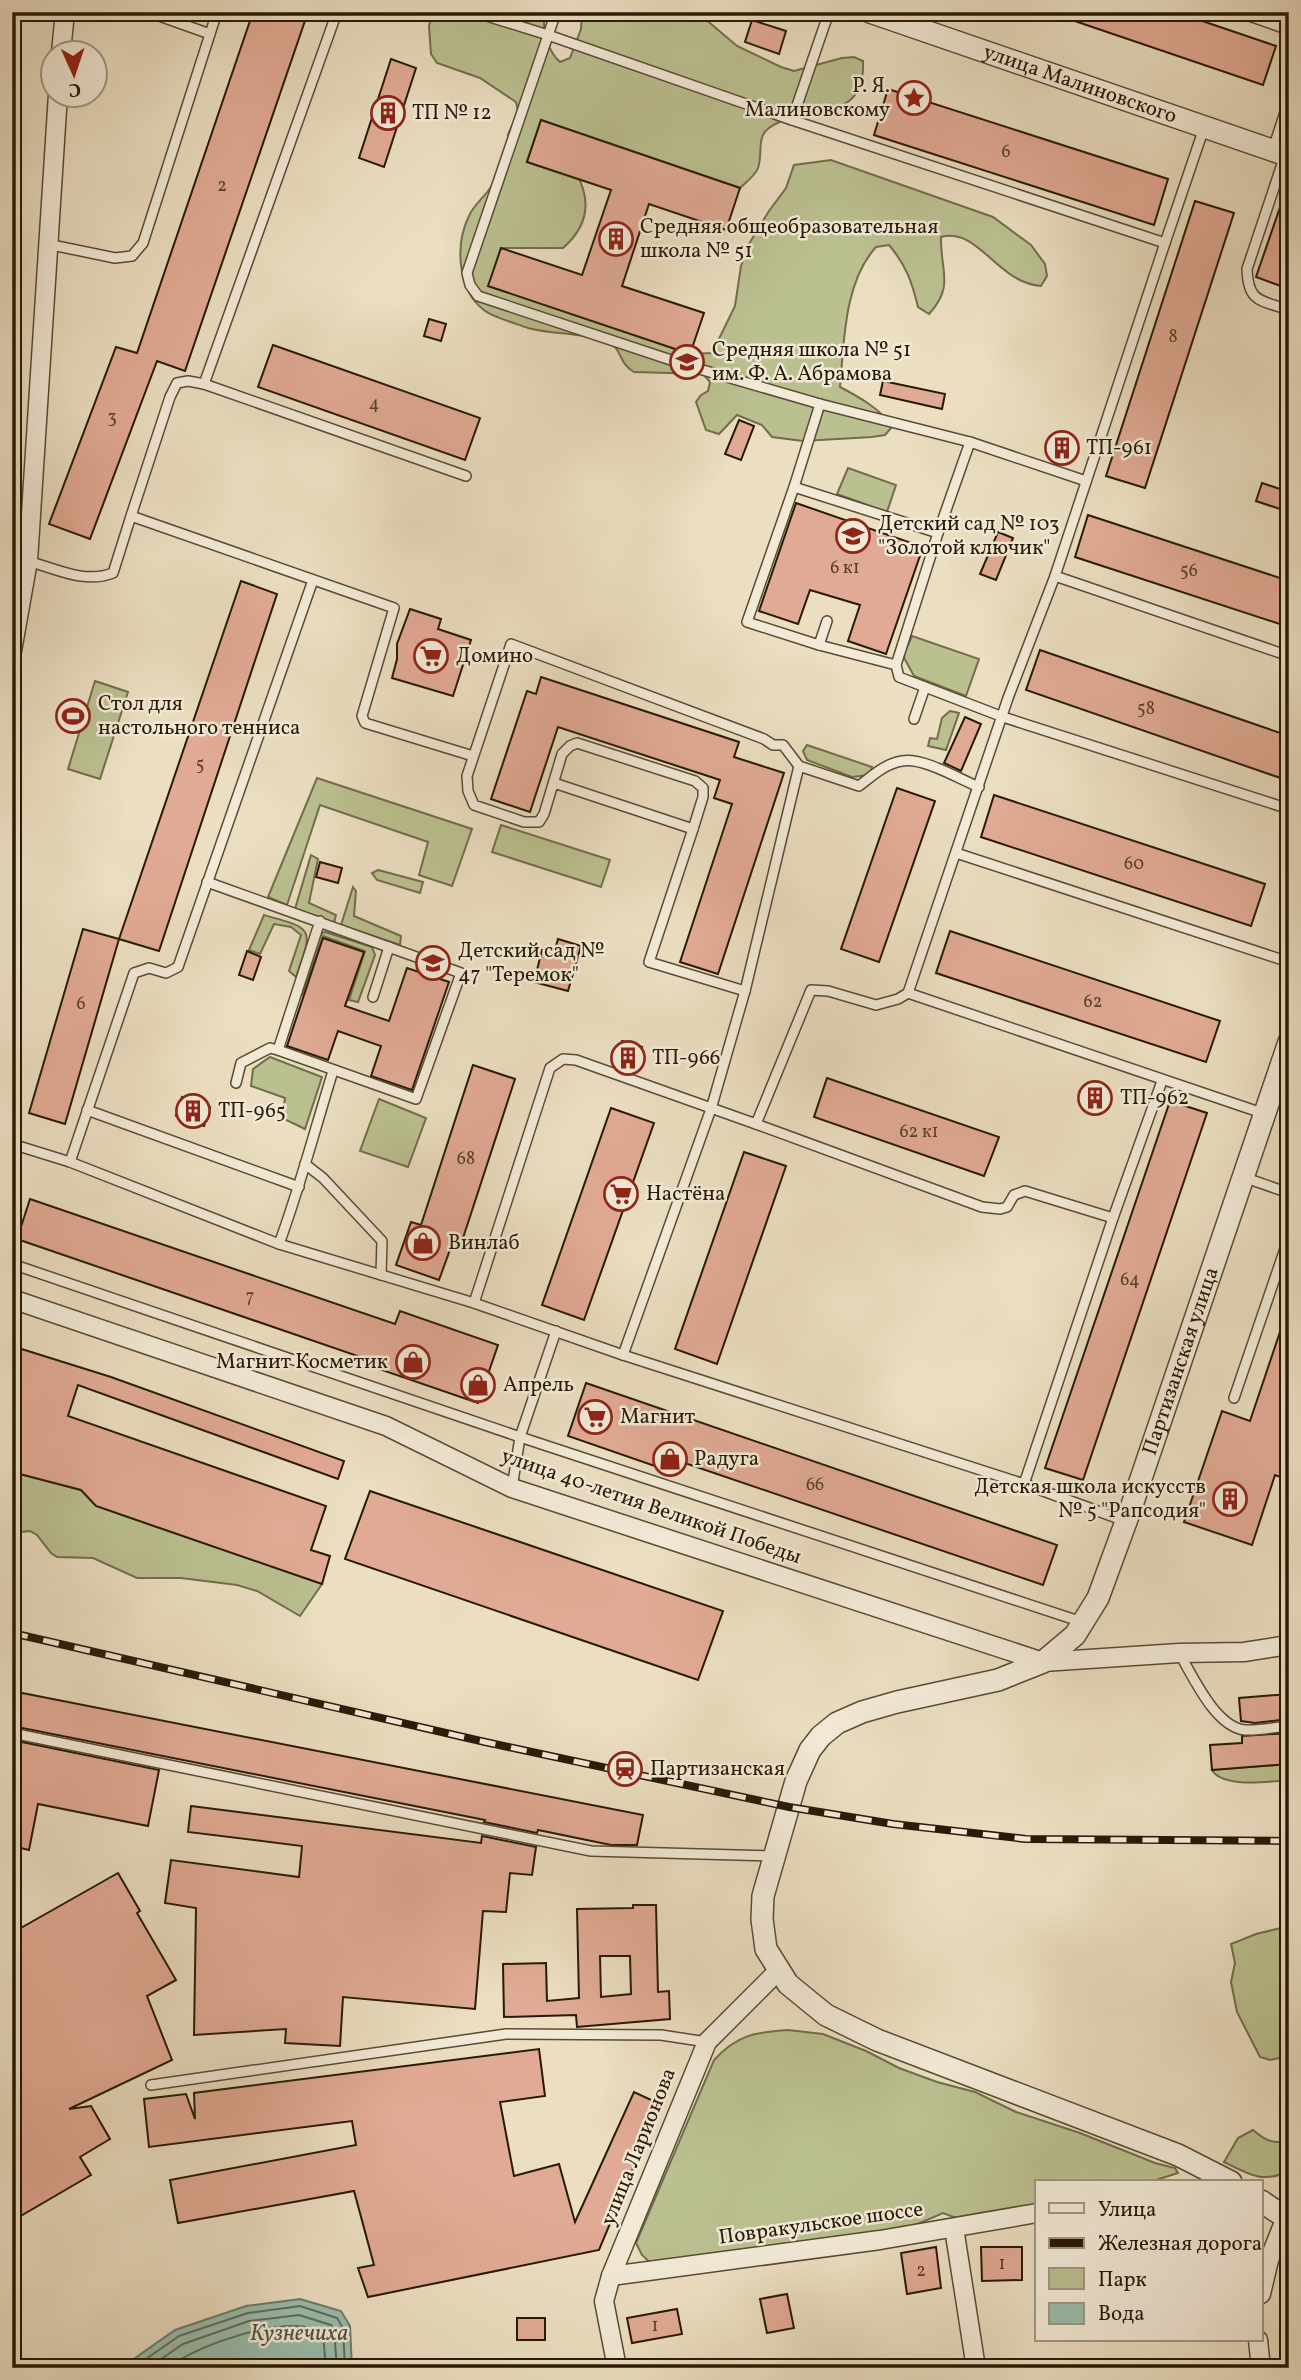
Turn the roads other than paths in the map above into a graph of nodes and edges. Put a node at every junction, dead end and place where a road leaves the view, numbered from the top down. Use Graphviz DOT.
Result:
graph roads {
  1 [pos="65,12"];
  2 [pos="148,12"];
  3 [pos="217,12"];
  4 [pos="337,12"];
  5 [pos="474,12"];
  6 [pos="556,12"];
  7 [pos="829,12"];
  8 [pos="870,12"];
  9 [pos="1238,12"];
  10 [pos="1289,30"];
  11 [pos="210,34"];
  12 [pos="548,35"];
  13 [pos="62,38"];
  14 [pos="1289,100"];
  15 [pos="57,108"];
  16 [pos="792,120"];
  17 [pos="1205,126"];
  18 [pos="1282,154"];
  19 [pos="1165,243"];
  20 [pos="47,244"];
  21 [pos="1289,310"];
  22 [pos="204,384"];
  23 [pos="820,404"];
  24 [pos="970,442"];
  25 [pos="466,476"];
  26 [pos="1086,481"];
  27 [pos="794,487"];
  28 [pos="131,516"];
  29 [pos="938,533"];
  30 [pos="28,561"];
  31 [pos="1055,576"];
  32 [pos="313,580"];
  33 [pos="827,621"];
  34 [pos="819,645"];
  35 [pos="12,651"];
  36 [pos="1289,656"];
  37 [pos="896,665"];
  38 [pos="925,687"];
  39 [pos="1003,717"];
  40 [pos="914,719"];
  41 [pos="473,756"];
  42 [pos="799,766"];
  43 [pos="554,783"];
  44 [pos="979,787"];
  45 [pos="1289,809"];
  46 [pos="693,829"];
  47 [pos="956,853"];
  48 [pos="208,882"];
  49 [pos="320,921"];
  50 [pos="390,947"];
  51 [pos="1289,962"];
  52 [pos="745,991"];
  53 [pos="908,993"];
  54 [pos="373,997"];
  55 [pos="1289,1042"];
  56 [pos="278,1050"];
  57 [pos="333,1071"];
  58 [pos="1162,1081"];
  59 [pos="236,1083"];
  60 [pos="711,1109"];
  61 [pos="88,1110"];
  62 [pos="1265,1114"];
  63 [pos="756,1124"];
  64 [pos="12,1144"];
  65 [pos="70,1162"];
  66 [pos="305,1164"];
  67 [pos="1243,1177"];
  68 [pos="299,1187"];
  69 [pos="1289,1193"];
  70 [pos="1113,1218"];
  71 [pos="1289,1237"];
  72 [pos="279,1244"];
  73 [pos="12,1264"];
  74 [pos="381,1275"];
  75 [pos="12,1299"];
  76 [pos="474,1303"];
  77 [pos="556,1331"];
  78 [pos="623,1355"];
  79 [pos="1234,1398"];
  80 [pos="520,1437"];
  81 [pos="1024,1484"];
  82 [pos="512,1488"];
  83 [pos="1125,1521"];
  84 [pos="1083,1623"];
  85 [pos="1289,1645"];
  86 [pos="1179,1653"];
  87 [pos="1043,1662"];
  88 [pos="1289,1726"];
  89 [pos="12,1733"];
  90 [pos="774,1856"];
  91 [pos="779,1970"];
  92 [pos="707,2042"];
  93 [pos="151,2085"];
  94 [pos="1219,2180"];
  95 [pos="1262,2201"];
  96 [pos="1035,2213"];
  97 [pos="1288,2214"];
  98 [pos="954,2228"];
  99 [pos="611,2276"];
  100 [pos="1262,2290"];
  101 [pos="1258,2342"];
  102 [pos="617,2368"];
  103 [pos="976,2368"];
  104 [pos="1262,2368"];
  1 -- 13 [label="street"];
  2 -- 11 [label="lane"];
  3 -- 11 [label="lane"];
  4 -- 22 [label="lane"];
  5 -- 12 [label="lane"];
  6 -- 12 [label="lane"];
  7 -- 16 [label="lane"];
  8 -- 17 [label="street, улица Малиновского"];
  9 -- 10 [label="lane"];
  11 -- 20 [label="lane"];
  12 -- 16 [label="lane"];
  12 -- 23 [label="lane"];
  14 -- 18 [label="lane"];
  15 -- 20 [label="street"];
  16 -- 19 [label="lane"];
  17 -- 18 [label="street, улица Малиновского"];
  17 -- 19 [label="lane"];
  18 -- 21 [label="lane"];
  19 -- 26 [label="lane"];
  20 -- 30 [label="street"];
  22 -- 25 [label="lane"];
  22 -- 28 [label="lane"];
  23 -- 24 [label="lane"];
  23 -- 27 [label="lane"];
  24 -- 26 [label="lane"];
  24 -- 29 [label="lane"];
  26 -- 31 [label="lane"];
  27 -- 29 [label="lane"];
  27 -- 34 [label="lane"];
  28 -- 30 [label="lane"];
  28 -- 32 [label="lane"];
  29 -- 37 [label="lane"];
  30 -- 35 [label="street"];
  31 -- 36 [label="lane"];
  31 -- 39 [label="lane"];
  32 -- 41 [label="lane"];
  32 -- 48 [label="lane"];
  33 -- 34 [label="lane"];
  34 -- 37 [label="lane"];
  37 -- 38 [label="lane"];
  38 -- 39 [label="lane"];
  38 -- 40 [label="lane"];
  39 -- 44 [label="lane"];
  39 -- 45 [label="lane"];
  41 -- 42 [label="lane"];
  41 -- 43 [label="lane"];
  42 -- 44 [label="lane"];
  42 -- 52 [label="lane"];
  43 -- 46 [label="lane"];
  43 -- 46 [label="lane"];
  44 -- 47 [label="lane"];
  46 -- 52 [label="lane"];
  47 -- 51 [label="lane"];
  47 -- 53 [label="lane"];
  48 -- 49 [label="lane"];
  48 -- 61 [label="lane"];
  49 -- 50 [label="lane"];
  49 -- 56 [label="lane"];
  50 -- 54 [label="lane"];
  50 -- 57 [label="lane"];
  52 -- 60 [label="lane"];
  53 -- 58 [label="lane"];
  53 -- 63 [label="lane"];
  55 -- 62 [label="street, Партизанская улица"];
  56 -- 57 [label="lane"];
  56 -- 59 [label="lane"];
  57 -- 66 [label="lane"];
  58 -- 62 [label="lane"];
  58 -- 70 [label="lane"];
  60 -- 63 [label="lane"];
  60 -- 76 [label="lane"];
  60 -- 78 [label="lane"];
  61 -- 65 [label="lane"];
  61 -- 68 [label="lane"];
  62 -- 67 [label="street, Партизанская улица"];
  63 -- 70 [label="lane"];
  64 -- 65 [label="lane"];
  65 -- 72 [label="lane"];
  66 -- 68 [label="lane"];
  66 -- 74 [label="lane"];
  67 -- 69 [label="lane"];
  67 -- 83 [label="street, Партизанская улица"];
  68 -- 72 [label="lane"];
  70 -- 81 [label="lane"];
  71 -- 79 [label="lane"];
  72 -- 74 [label="lane"];
  73 -- 80 [label="lane"];
  74 -- 76 [label="lane"];
  75 -- 82 [label="street, улица 40-летия Великой Победы"];
  76 -- 77 [label="lane"];
  77 -- 78 [label="lane"];
  77 -- 80 [label="lane"];
  78 -- 81 [label="lane"];
  80 -- 82 [label="lane"];
  80 -- 84 [label="lane"];
  81 -- 83 [label="lane"];
  82 -- 87 [label="street, улица 40-летия Великой Победы"];
  83 -- 84 [label="street, Партизанская улица"];
  84 -- 87 [label="street, Партизанская улица"];
  85 -- 86 [label="street"];
  86 -- 87 [label="street"];
  86 -- 88 [label="lane"];
  87 -- 90 [label="street, Партизанская улица"];
  89 -- 90 [label="lane"];
  90 -- 91 [label="street, Партизанская улица"];
  91 -- 92 [label="street, улица Ларионова"];
  91 -- 94 [label="street, Партизанская улица"];
  92 -- 93 [label="lane"];
  92 -- 99 [label="street, улица Ларионова"];
  95 -- 97 [label="street"];
  96 -- 98 [label="street, Повракульское шоссе"];
  97 -- 100 [label="street"];
  98 -- 99 [label="street, Повракульское шоссе"];
  98 -- 103 [label="street"];
  99 -- 102 [label="street, улица Ларионова"];
  101 -- 104 [label="street"];
}
